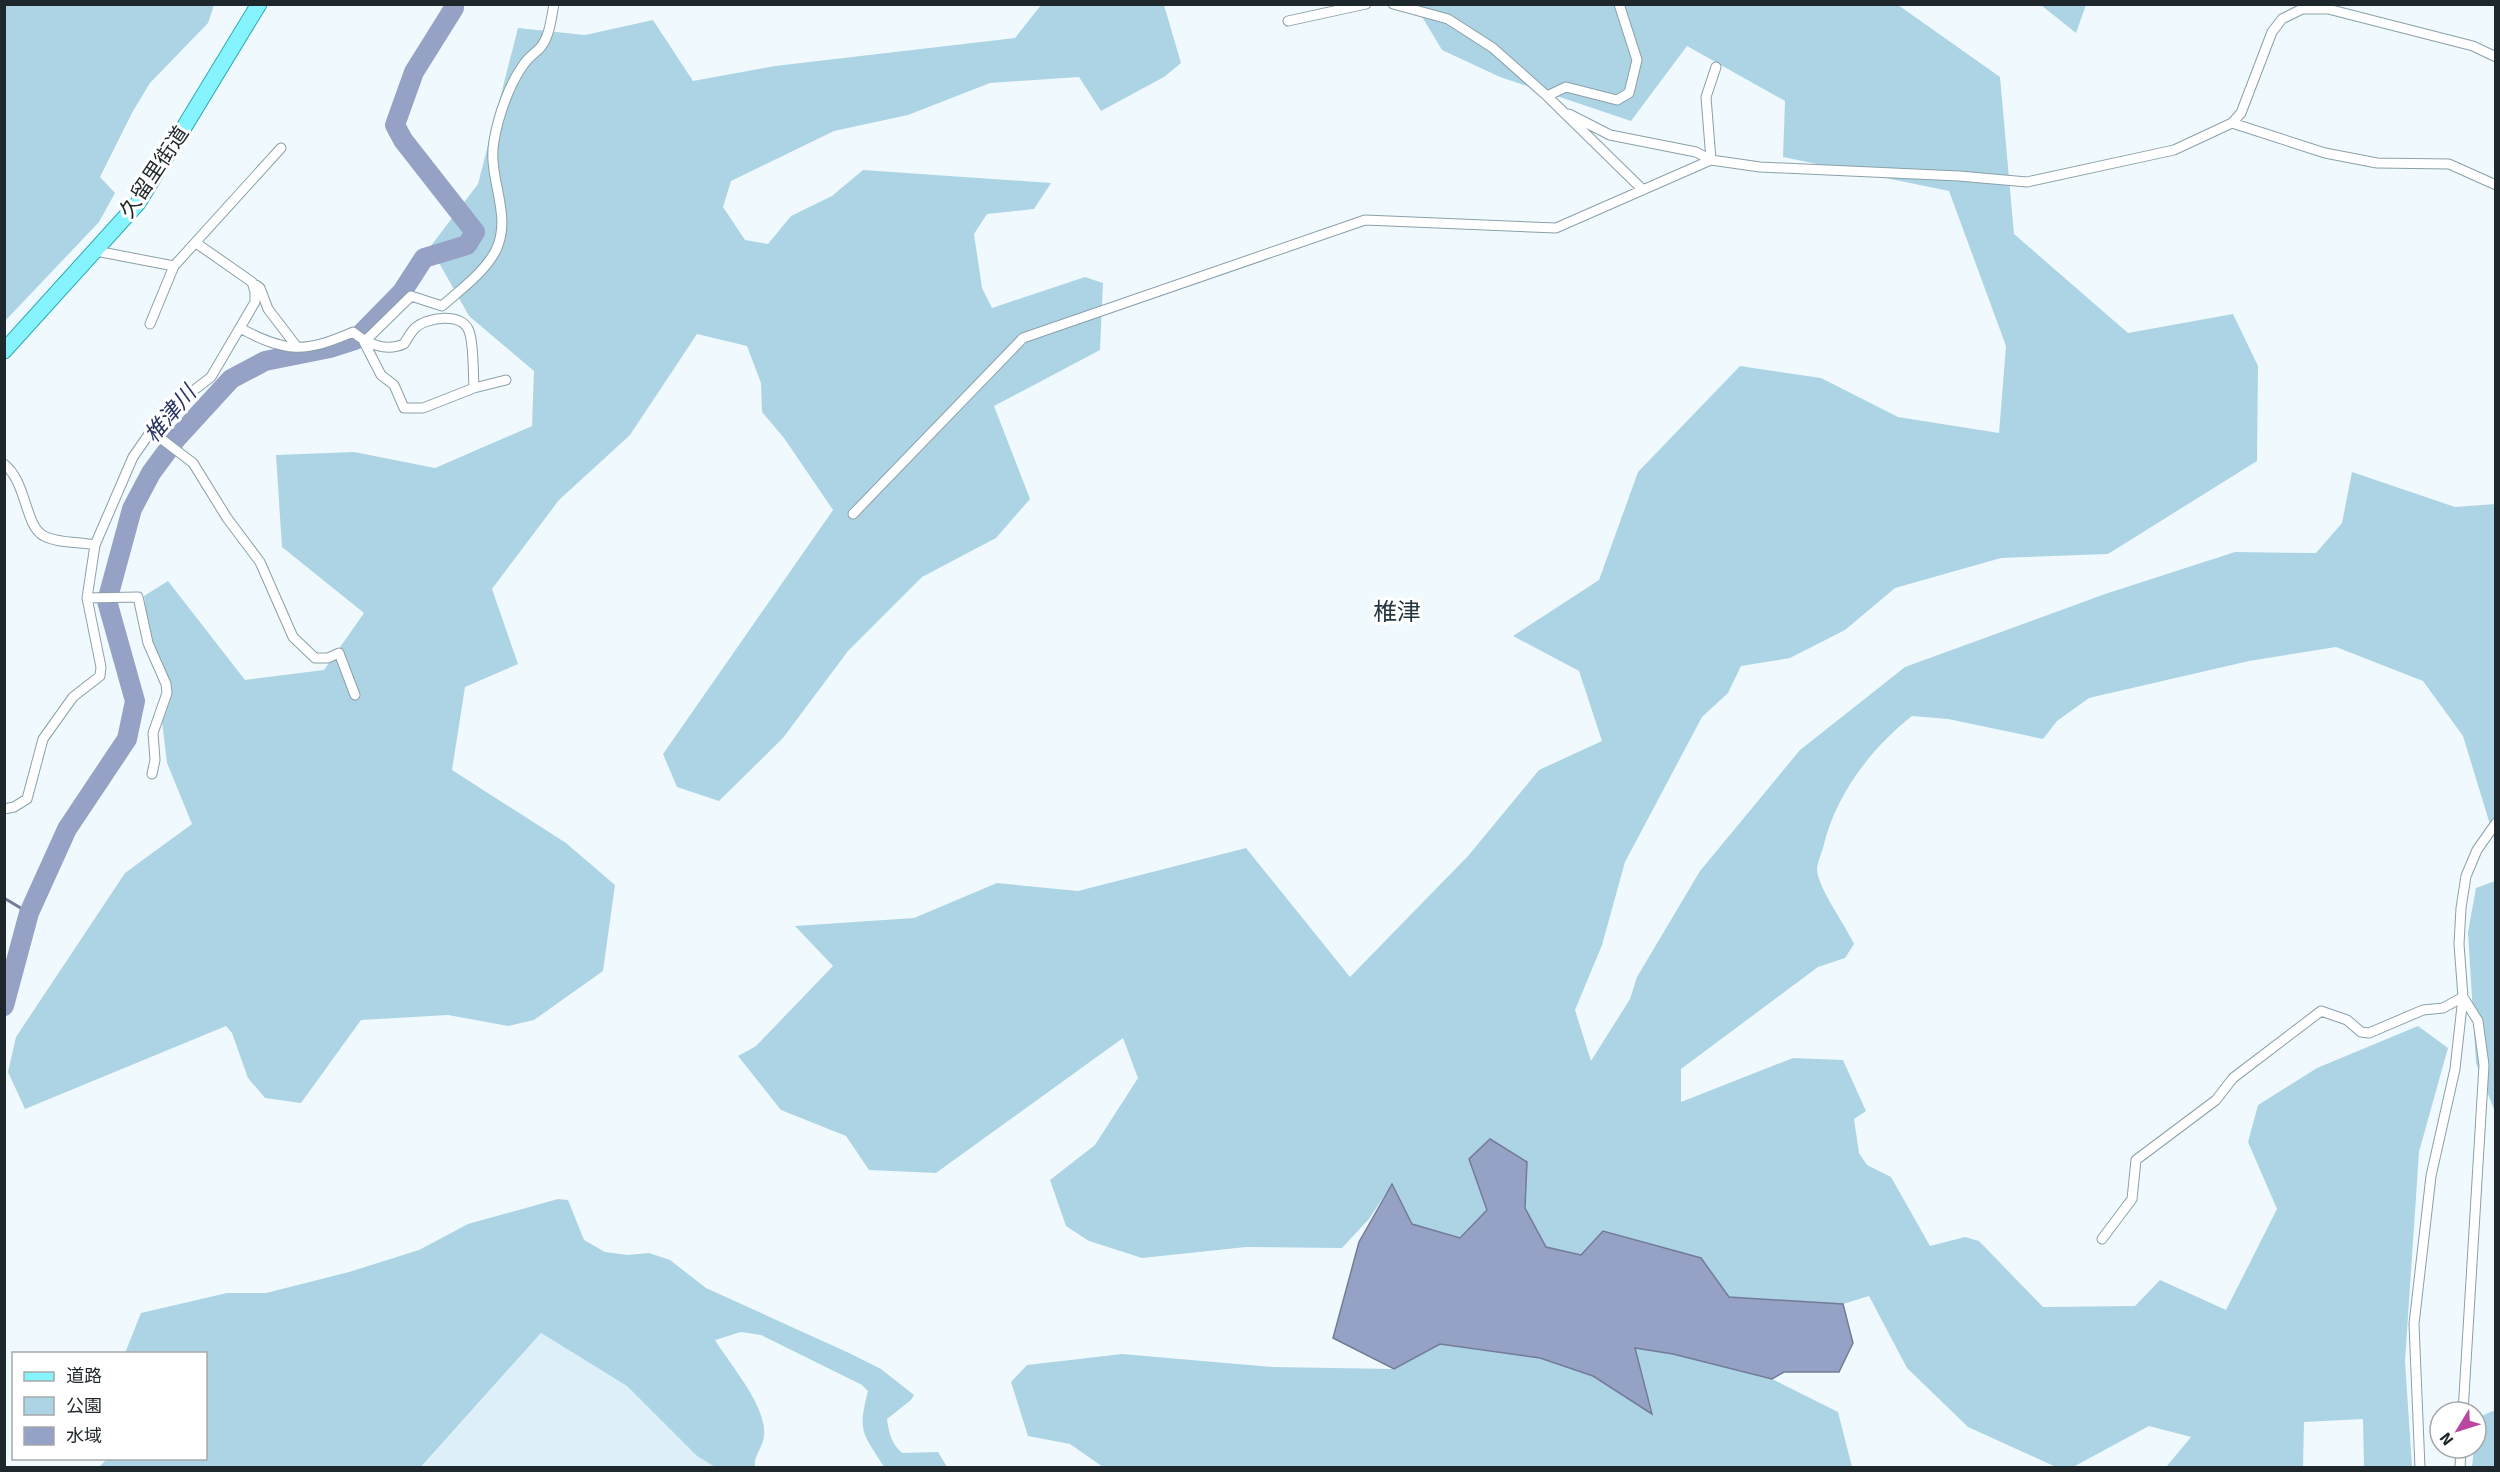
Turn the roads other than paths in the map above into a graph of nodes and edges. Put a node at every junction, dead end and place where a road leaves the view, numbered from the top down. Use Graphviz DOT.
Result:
graph roads {
  1 [pos="259,4"];
  2 [pos="554,4"];
  3 [pos="1365,4"];
  4 [pos="1393,4"];
  5 [pos="1619,4"];
  6 [pos="1288,21"];
  7 [pos="2496,57"];
  8 [pos="1716,67"];
  9 [pos="1547,96"];
  10 [pos="1560,110"];
  11 [pos="2232,123"];
  12 [pos="1605,133"];
  13 [pos="1594,142"];
  14 [pos="281,148"];
  15 [pos="1711,159"];
  16 [pos="2496,185"];
  17 [pos="1643,190"];
  18 [pos="196,243"];
  19 [pos="96,251"];
  20 [pos="174,266"];
  21 [pos="252,282"];
  22 [pos="150,324"];
  23 [pos="240,328"];
  24 [pos="364,342"];
  25 [pos="297,347"];
  26 [pos="4,351"];
  27 [pos="506,380"];
  28 [pos="474,388"];
  29 [pos="151,431"];
  30 [pos="4,464"];
  31 [pos="853,514"];
  32 [pos="95,545"];
  33 [pos="87,598"];
  34 [pos="356,694"];
  35 [pos="152,774"];
  36 [pos="4,809"];
  37 [pos="2496,823"];
  38 [pos="2463,998"];
  39 [pos="2102,1239"];
  40 [pos="2464,1400"];
  41 [pos="2420,1467"];
  1 -- 19 [label="main road, 久留里街道"];
  2 -- 24 [label="street"];
  3 -- 6 [label="street"];
  4 -- 9 [label="street"];
  5 -- 9 [label="street"];
  7 -- 11 [label="street"];
  8 -- 15 [label="street"];
  9 -- 10 [label="street"];
  10 -- 12 [label="street"];
  10 -- 13 [label="street"];
  11 -- 15 [label="street"];
  11 -- 16 [label="street"];
  12 -- 13 [label="street"];
  12 -- 15 [label="street"];
  13 -- 17 [label="street"];
  14 -- 18 [label="street"];
  15 -- 17 [label="street"];
  17 -- 31 [label="street"];
  18 -- 20 [label="street"];
  18 -- 21 [label="street"];
  19 -- 20 [label="street"];
  19 -- 26 [label="main road, 久留里街道"];
  20 -- 22 [label="street"];
  21 -- 23 [label="street"];
  21 -- 25 [label="street"];
  23 -- 25 [label="street"];
  23 -- 29 [label="street"];
  24 -- 25 [label="street"];
  24 -- 28 [label="street"];
  24 -- 28 [label="street"];
  27 -- 28 [label="street"];
  29 -- 32 [label="street"];
  29 -- 34 [label="street"];
  30 -- 32 [label="street"];
  32 -- 33 [label="street"];
  33 -- 35 [label="street"];
  33 -- 36 [label="street"];
  37 -- 38 [label="street"];
  38 -- 39 [label="street"];
  38 -- 40 [label="street"];
  38 -- 41 [label="street"];
}
